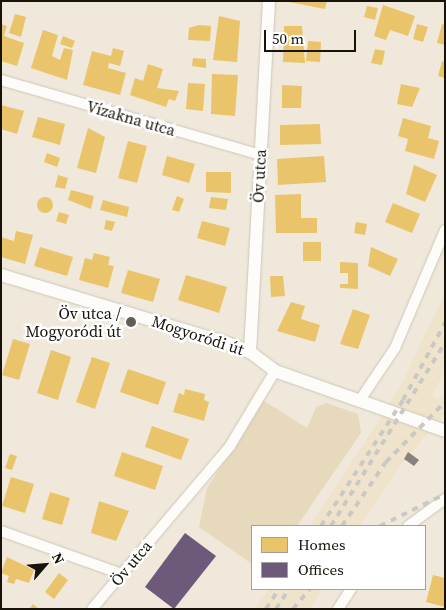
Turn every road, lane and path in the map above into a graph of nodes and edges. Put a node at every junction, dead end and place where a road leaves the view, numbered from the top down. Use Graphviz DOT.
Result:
graph roads {
  1 [pos="269,1"];
  2 [pos="1,80"];
  3 [pos="260,155"];
  4 [pos="445,230"];
  5 [pos="1,275"];
  6 [pos="250,352"];
  7 [pos="275,371"];
  8 [pos="360,400"];
  9 [pos="445,432"];
  10 [pos="445,499"];
  11 [pos="409,525"];
  12 [pos="1,531"];
  13 [pos="122,574"];
  14 [pos="350,590"];
  15 [pos="92,609"];
  16 [pos="338,609"];
  1 -- 3 [label="street, Öv utca"];
  2 -- 3 [label="street, Vízakna utca"];
  3 -- 6 [label="street, Öv utca"];
  4 -- 8 [label="street"];
  5 -- 6 [label="street, Mogyoródi út"];
  6 -- 7 [label="street, Mogyoródi út"];
  7 -- 8 [label="street, Mogyoródi út"];
  7 -- 13 [label="street, Öv utca"];
  8 -- 9 [label="street, Mogyoródi út"];
  10 -- 11 [label="street"];
  12 -- 13 [label="street"];
  13 -- 15 [label="street, Öv utca"];
  14 -- 16 [label="street"];
}
